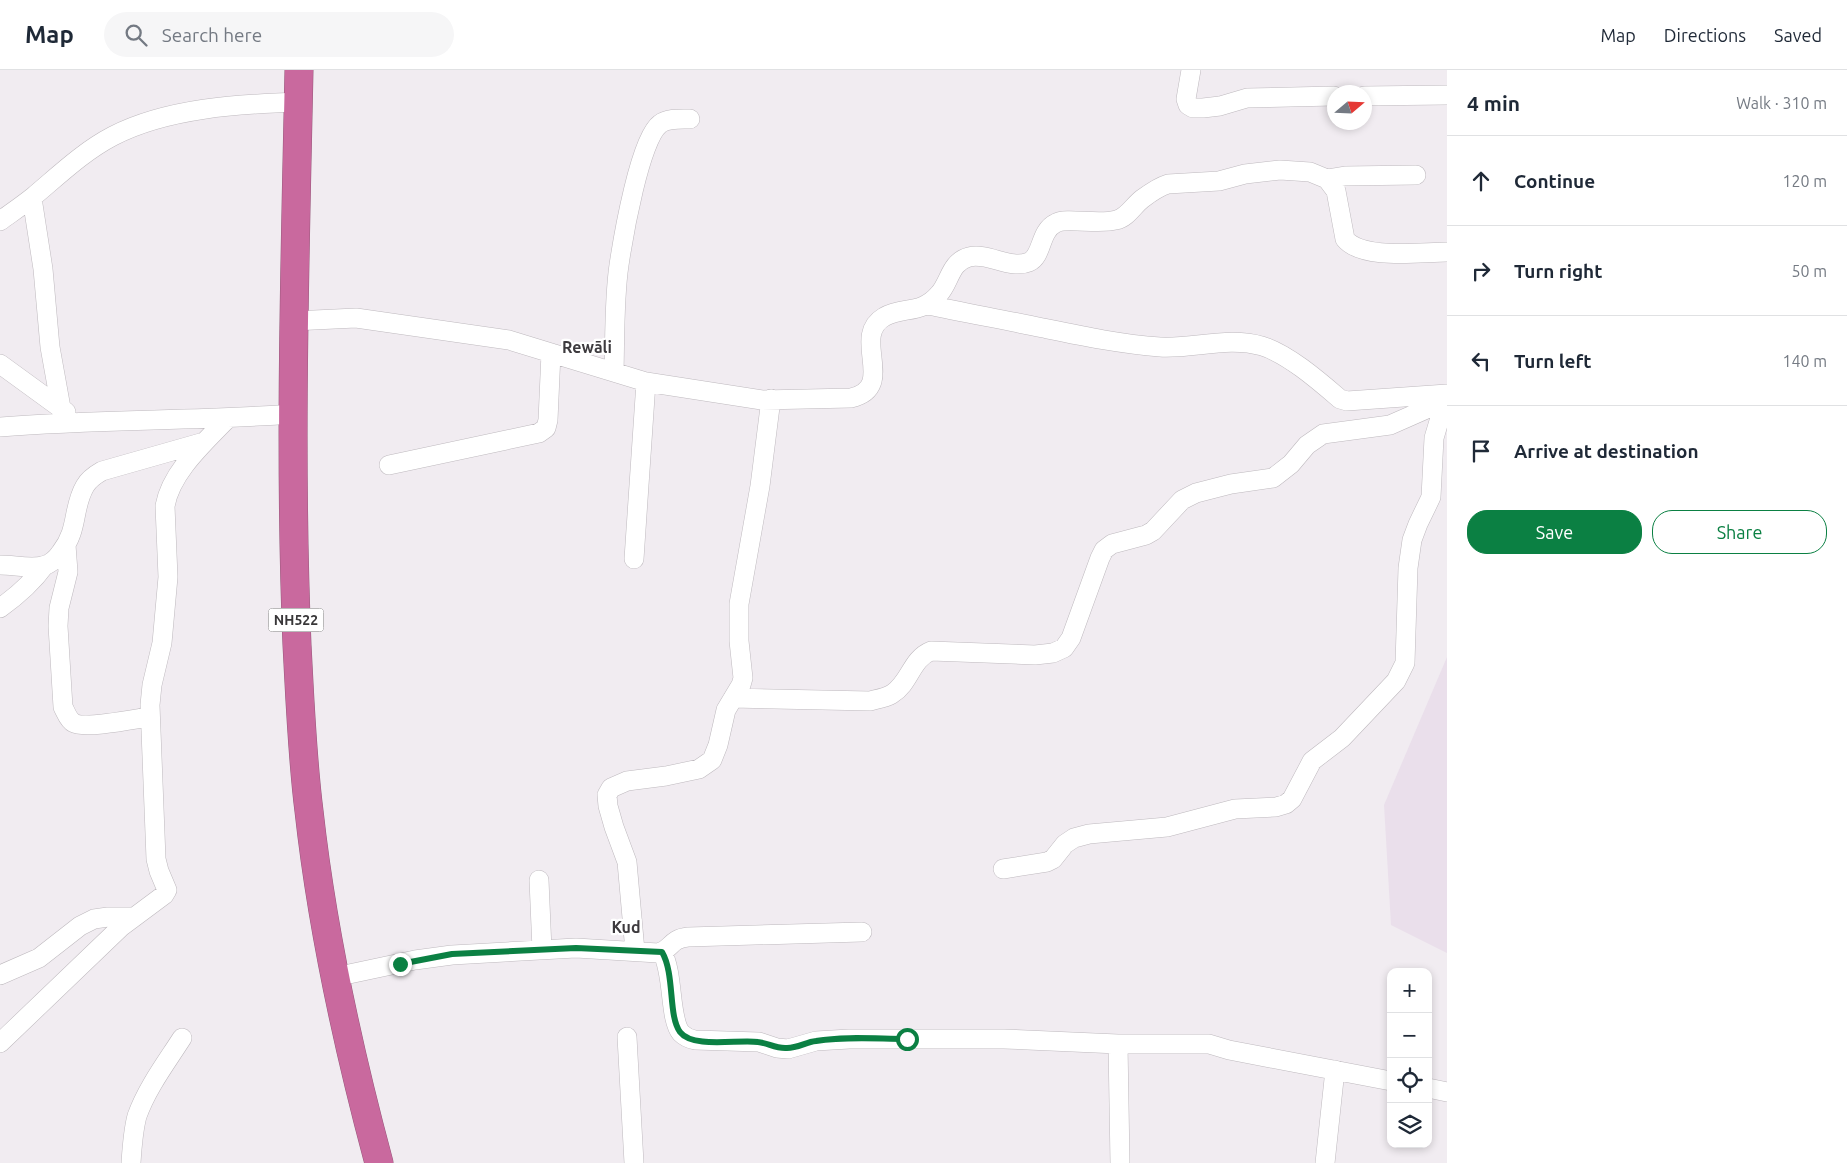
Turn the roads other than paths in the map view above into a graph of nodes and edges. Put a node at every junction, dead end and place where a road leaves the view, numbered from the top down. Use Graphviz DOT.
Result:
graph roads {
  1 [pos="299,70"];
  2 [pos="1191,70"];
  3 [pos="1447,95"];
  4 [pos="1327,96"];
  5 [pos="1372,96"];
  6 [pos="299,102"];
  7 [pos="690,119"];
  8 [pos="1416,175"];
  9 [pos="1327,179"];
  10 [pos="32,198"];
  11 [pos="0,221"];
  12 [pos="1447,252"];
  13 [pos="928,305"];
  14 [pos="293,321"];
  15 [pos="551,353"];
  16 [pos="0,364"];
  17 [pos="614,372"];
  18 [pos="646,382"];
  19 [pos="771,399"];
  20 [pos="1446,399"];
  21 [pos="61,408"];
  22 [pos="292,414"];
  23 [pos="227,418"];
  24 [pos="79,422"];
  25 [pos="0,427"];
  26 [pos="204,442"];
  27 [pos="389,464"];
  28 [pos="66,545"];
  29 [pos="634,559"];
  30 [pos="0,565"];
  31 [pos="45,565"];
  32 [pos="0,608"];
  33 [pos="733,698"];
  34 [pos="149,717"];
  35 [pos="1003,869"];
  36 [pos="539,880"];
  37 [pos="134,917"];
  38 [pos="862,932"];
  39 [pos="542,950"];
  40 [pos="635,951"];
  41 [pos="662,952"];
  42 [pos="0,965"];
  43 [pos="24,966"];
  44 [pos="0,975"];
  45 [pos="335,977"];
  46 [pos="627,1037"];
  47 [pos="182,1038"];
  48 [pos="0,1043"];
  49 [pos="1118,1044"];
  50 [pos="1335,1070"];
  51 [pos="1387,1080"];
  52 [pos="1432,1089"];
  53 [pos="1447,1092"];
  54 [pos="131,1163"];
  55 [pos="379,1163"];
  56 [pos="634,1163"];
  57 [pos="1120,1163"];
  58 [pos="1325,1163"];
  1 -- 6 [label="highway, NH522"];
  2 -- 4 [label="street"];
  3 -- 5 [label="street"];
  6 -- 10 [label="street"];
  6 -- 14 [label="highway, NH522"];
  7 -- 17 [label="street"];
  8 -- 9 [label="street"];
  9 -- 12 [label="street"];
  9 -- 13 [label="street"];
  10 -- 11 [label="street"];
  10 -- 21 [label="street"];
  13 -- 19 [label="street"];
  13 -- 20 [label="street"];
  14 -- 15 [label="street"];
  14 -- 22 [label="highway, NH522"];
  15 -- 17 [label="street"];
  15 -- 27 [label="street"];
  16 -- 21 [label="street"];
  17 -- 18 [label="street"];
  18 -- 19 [label="street"];
  18 -- 29 [label="street"];
  19 -- 33 [label="street"];
  20 -- 33 [label="street"];
  20 -- 35 [label="street"];
  21 -- 24 [label="street"];
  22 -- 23 [label="street"];
  22 -- 45 [label="highway, NH522"];
  23 -- 24 [label="street"];
  23 -- 26 [label="street"];
  24 -- 25 [label="street"];
  26 -- 28 [label="street"];
  26 -- 34 [label="street"];
  28 -- 31 [label="street"];
  28 -- 34 [label="street"];
  30 -- 31 [label="street"];
  31 -- 32 [label="street"];
  33 -- 40 [label="street"];
  34 -- 37 [label="street"];
  36 -- 39 [label="street"];
  37 -- 43 [label="street"];
  37 -- 48 [label="street"];
  38 -- 41 [label="street"];
  39 -- 40 [label="street"];
  39 -- 45 [label="street"];
  40 -- 41 [label="street"];
  41 -- 49 [label="street"];
  42 -- 43 [label="street"];
  43 -- 44 [label="street"];
  45 -- 55 [label="highway, NH522"];
  46 -- 56 [label="street"];
  47 -- 54 [label="street"];
  49 -- 50 [label="street"];
  49 -- 57 [label="street"];
  50 -- 51 [label="street"];
  50 -- 58 [label="street"];
  52 -- 53 [label="street"];
}
